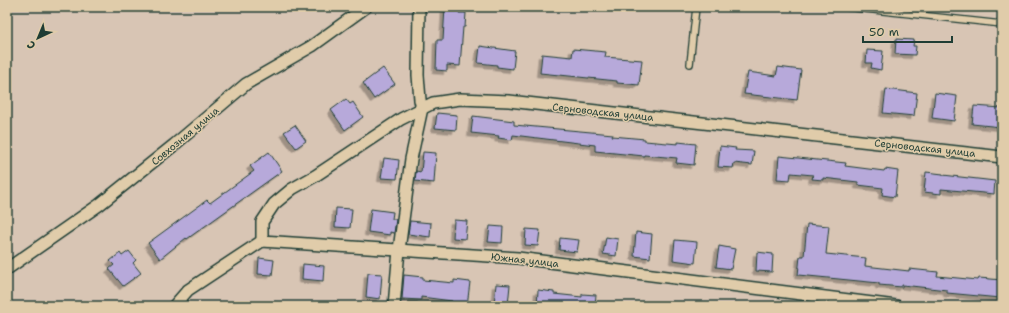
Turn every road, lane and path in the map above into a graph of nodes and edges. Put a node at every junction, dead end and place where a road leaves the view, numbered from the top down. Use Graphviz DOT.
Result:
graph roads {
  1 [pos="366,7"];
  2 [pos="418,7"];
  3 [pos="696,7"];
  4 [pos="846,7"];
  5 [pos="1002,24"];
  6 [pos="690,64"];
  7 [pos="422,108"];
  8 [pos="1002,157"];
  9 [pos="262,241"];
  10 [pos="399,250"];
  11 [pos="7,269"];
  12 [pos="174,306"];
  13 [pos="394,306"];
  14 [pos="896,306"];
  1 -- 11 [label="street, Совхозная улица"];
  2 -- 7 [label="street"];
  3 -- 6 [label="lane"];
  4 -- 5 [label="lane"];
  7 -- 8 [label="street, Серноводская улица"];
  7 -- 9 [label="street, Серноводская улица"];
  7 -- 10 [label="street"];
  9 -- 10 [label="street, Южная улица"];
  9 -- 12 [label="street"];
  10 -- 13 [label="street"];
  10 -- 14 [label="street, Южная улица"];
}
